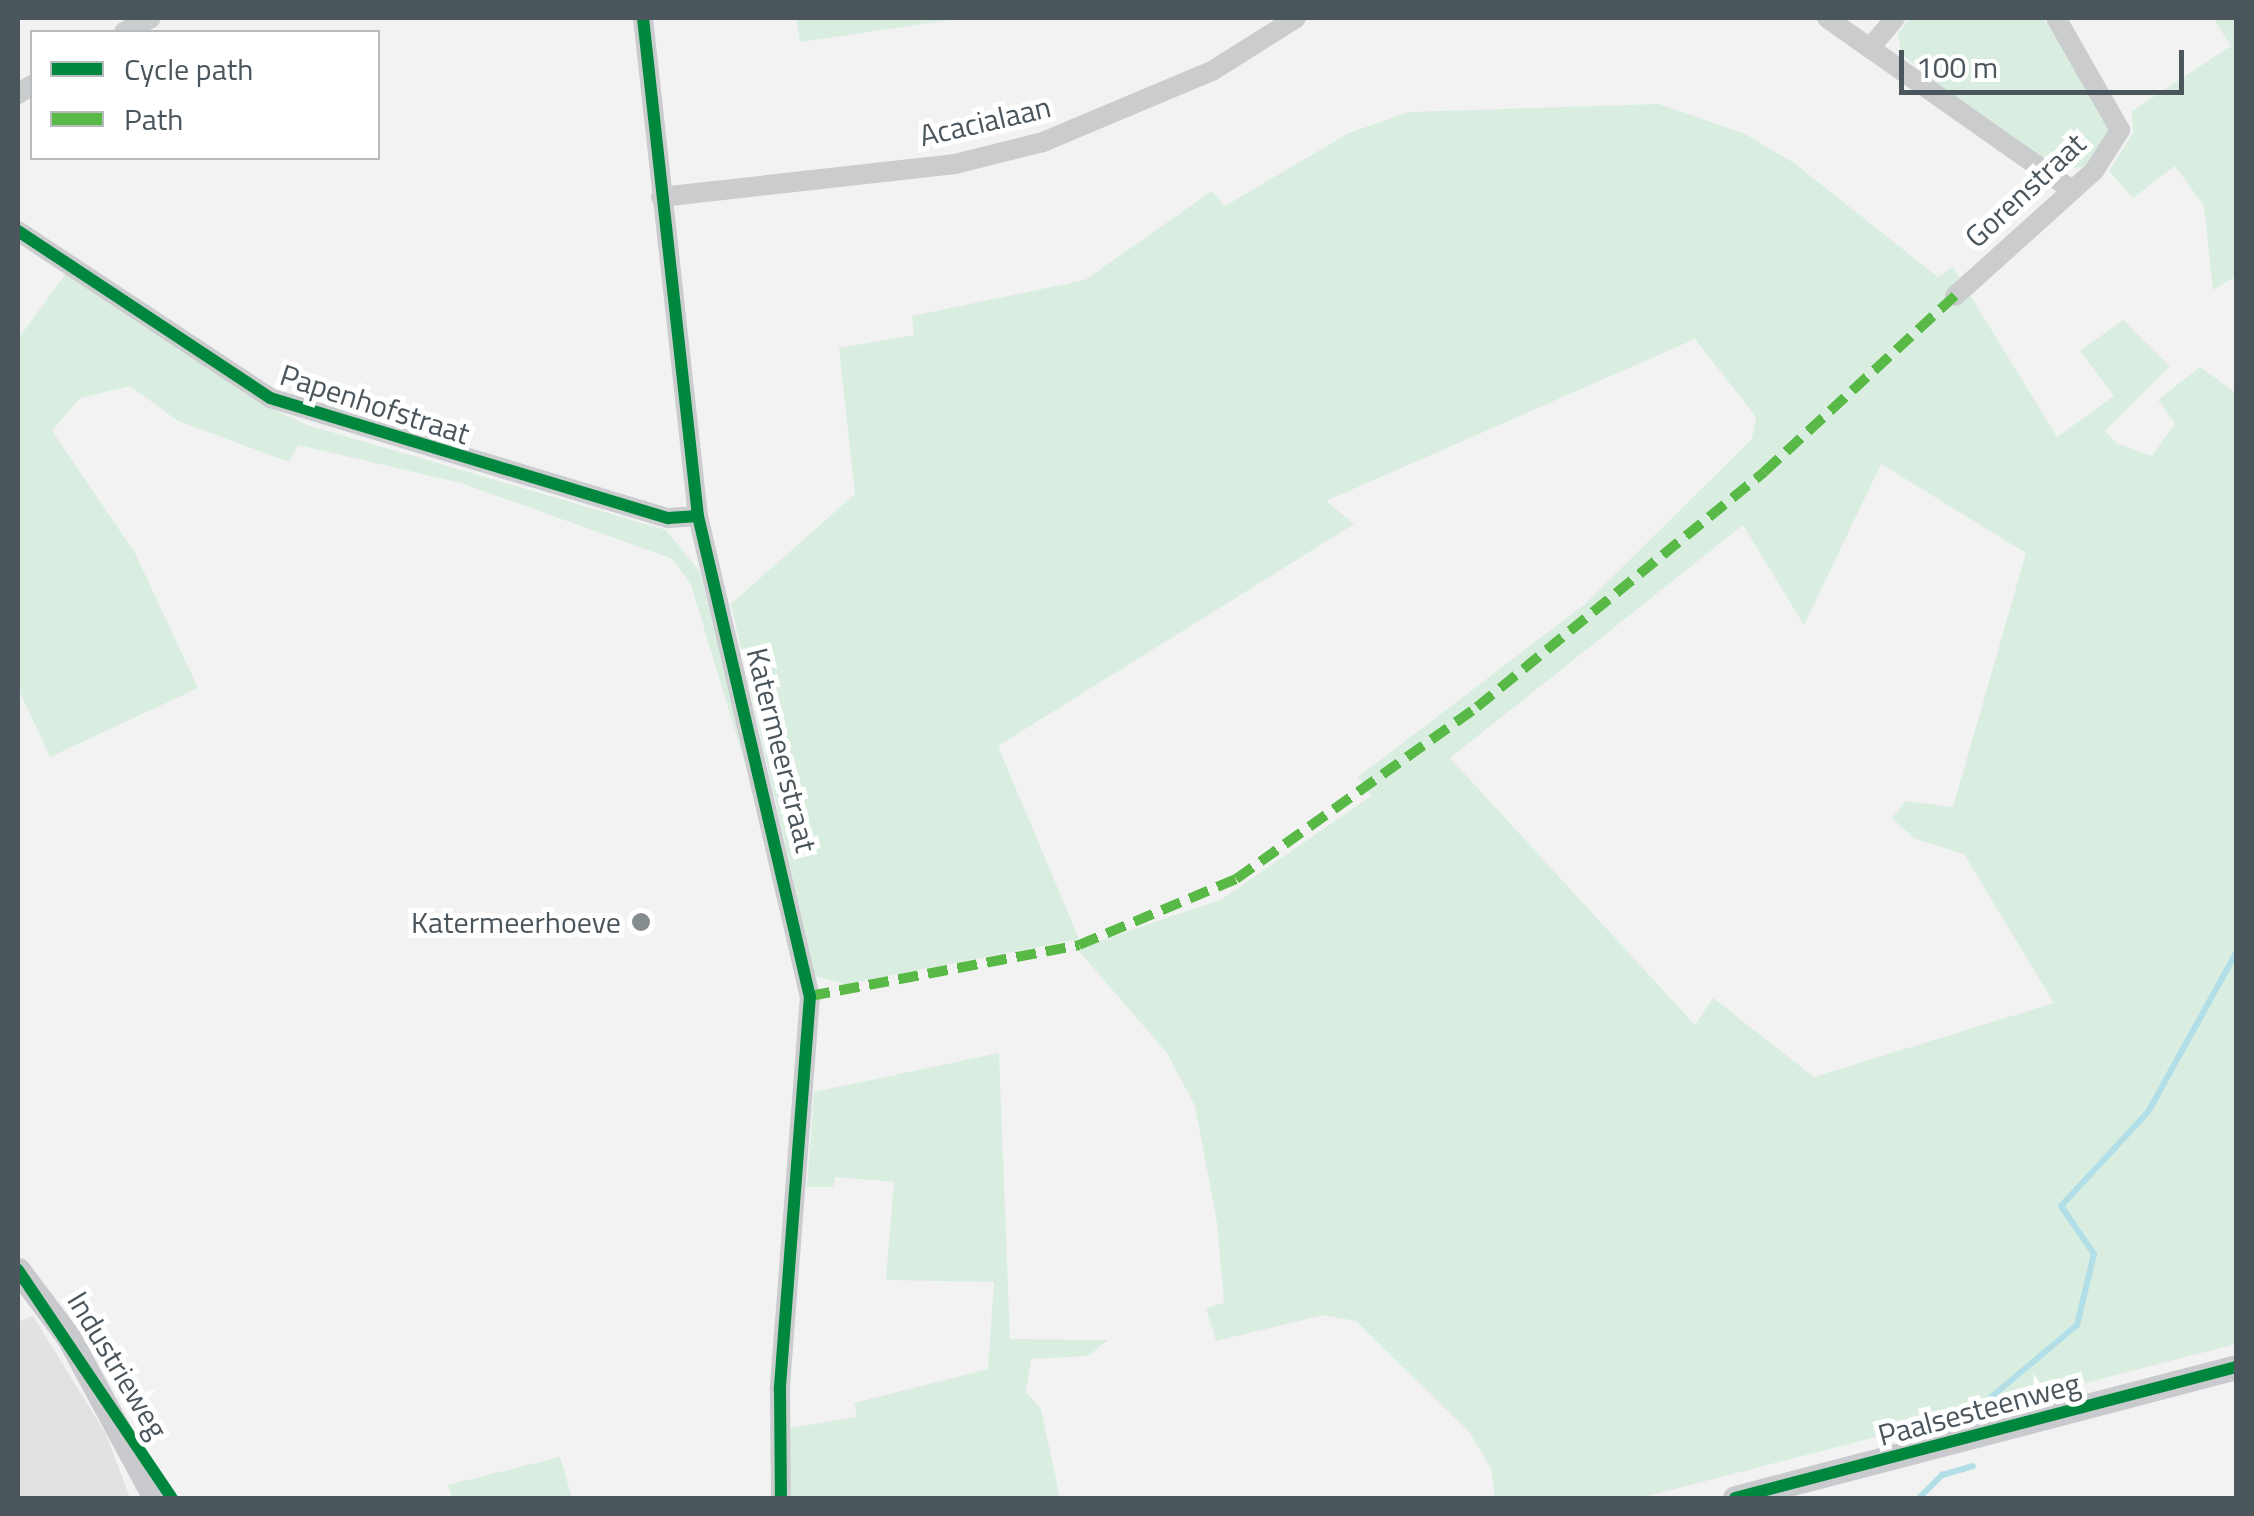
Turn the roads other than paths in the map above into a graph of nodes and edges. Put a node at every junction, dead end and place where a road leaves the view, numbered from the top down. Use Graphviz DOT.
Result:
graph roads {
  1 [pos="150,18"];
  2 [pos="643,18"];
  3 [pos="1296,18"];
  4 [pos="1827,18"];
  5 [pos="1895,18"];
  6 [pos="2056,18"];
  7 [pos="128,30"];
  8 [pos="1870,48"];
  9 [pos="2070,189"];
  10 [pos="660,196"];
  11 [pos="18,230"];
  12 [pos="1954,296"];
  13 [pos="698,516"];
  14 [pos="18,1270"];
  15 [pos="2236,1367"];
  16 [pos="155,1498"];
  17 [pos="781,1498"];
  18 [pos="1735,1498"];
  1 -- 7 [label="street"];
  2 -- 10 [label="street, Katermeerstraat"];
  3 -- 10 [label="street, Acacialaan"];
  4 -- 8 [label="street"];
  5 -- 8 [label="street"];
  6 -- 9 [label="street, Gorenstraat"];
  8 -- 9 [label="street"];
  9 -- 12 [label="street, Gorenstraat"];
  10 -- 13 [label="street, Katermeerstraat"];
  11 -- 13 [label="street, Papenhofstraat"];
  13 -- 17 [label="street, Katermeerstraat"];
  14 -- 16 [label="main road, Industrieweg"];
  15 -- 18 [label="main road, Paalsesteenweg"];
}
